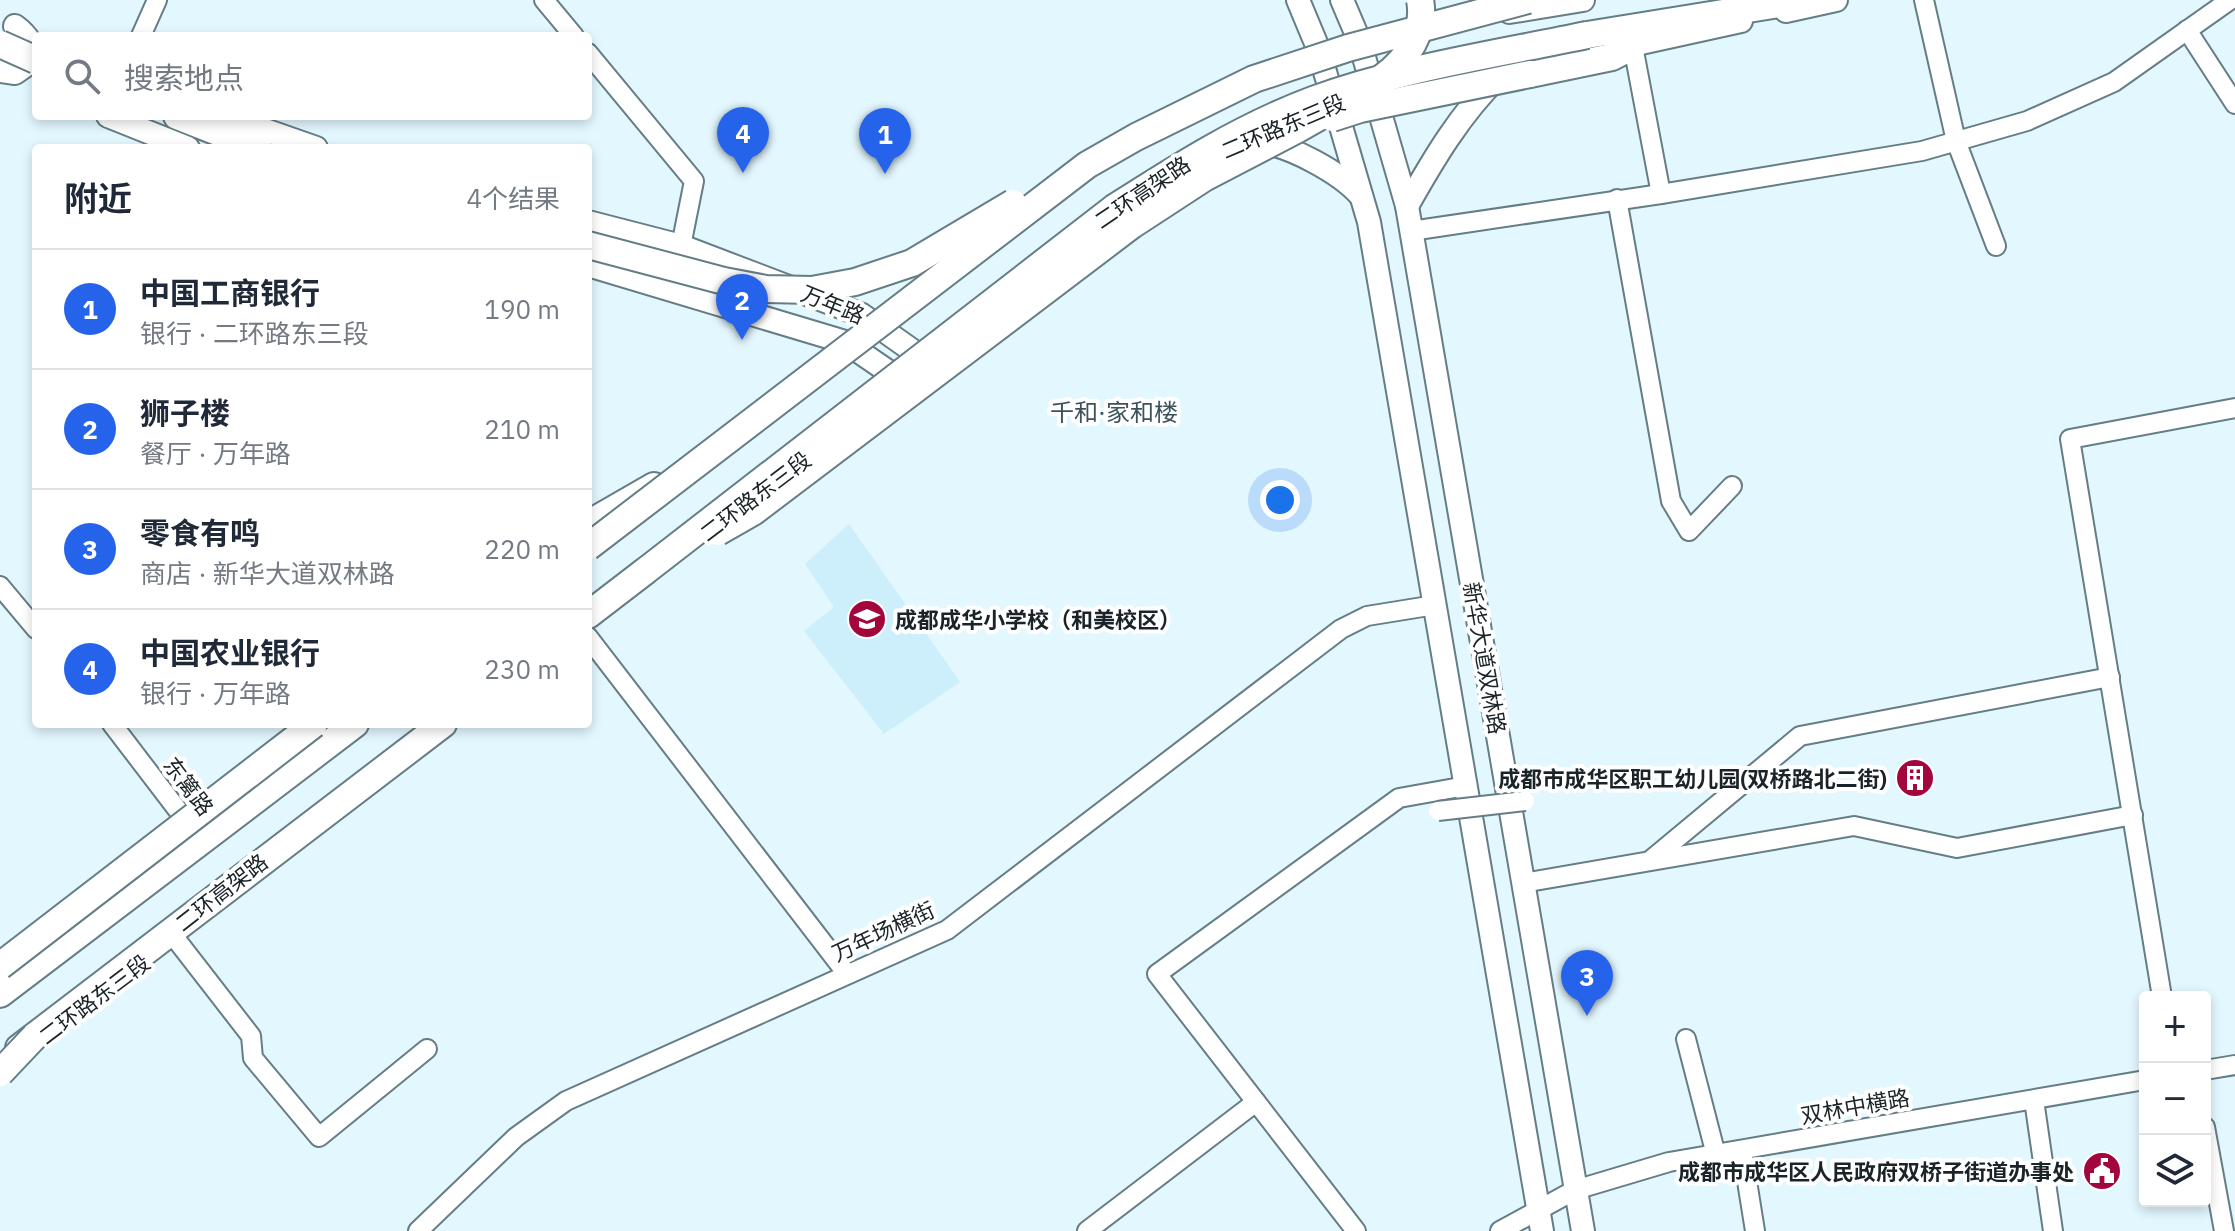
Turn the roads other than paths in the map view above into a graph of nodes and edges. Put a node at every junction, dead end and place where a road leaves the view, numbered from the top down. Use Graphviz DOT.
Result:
graph roads {
  1 [pos="157,0"];
  2 [pos="544,0"];
  3 [pos="1298,0"];
  4 [pos="1342,0"];
  5 [pos="1420,0"];
  6 [pos="1528,0"];
  7 [pos="1579,0"];
  8 [pos="1804,0"];
  9 [pos="1836,0"];
  10 [pos="1924,0"];
  11 [pos="2230,0"];
  12 [pos="5,30"];
  13 [pos="2187,30"];
  14 [pos="143,32"];
  15 [pos="571,32"];
  16 [pos="32,35"];
  17 [pos="1359,40"];
  18 [pos="32,45"];
  19 [pos="1633,46"];
  20 [pos="1318,48"];
  21 [pos="32,56"];
  22 [pos="592,58"];
  23 [pos="32,61"];
  24 [pos="1520,69"];
  25 [pos="0,71"];
  26 [pos="32,84"];
  27 [pos="1373,89"];
  28 [pos="1335,103"];
  29 [pos="2235,104"];
  30 [pos="118,120"];
  31 [pos="187,120"];
  32 [pos="236,120"];
  33 [pos="1298,129"];
  34 [pos="1956,141"];
  35 [pos="178,144"];
  36 [pos="248,144"];
  37 [pos="305,144"];
  38 [pos="1227,147"];
  39 [pos="1087,165"];
  40 [pos="1661,194"];
  41 [pos="1362,197"];
  42 [pos="1617,199"];
  43 [pos="1407,206"];
  44 [pos="592,223"];
  45 [pos="1411,231"];
  46 [pos="592,246"];
  47 [pos="681,246"];
  48 [pos="1996,246"];
  49 [pos="592,266"];
  50 [pos="873,320"];
  51 [pos="845,342"];
  52 [pos="930,363"];
  53 [pos="905,383"];
  54 [pos="2235,408"];
  55 [pos="667,478"];
  56 [pos="1732,486"];
  57 [pos="592,522"];
  58 [pos="592,536"];
  59 [pos="592,544"];
  60 [pos="644,572"];
  61 [pos="0,586"];
  62 [pos="1435,605"];
  63 [pos="592,612"];
  64 [pos="592,619"];
  65 [pos="32,624"];
  66 [pos="592,642"];
  67 [pos="2110,677"];
  68 [pos="115,728"];
  69 [pos="309,728"];
  70 [pos="342,728"];
  71 [pos="350,728"];
  72 [pos="438,728"];
  73 [pos="449,728"];
  74 [pos="1466,786"];
  75 [pos="1525,801"];
  76 [pos="1438,811"];
  77 [pos="2133,815"];
  78 [pos="199,838"];
  79 [pos="1650,860"];
  80 [pos="1523,883"];
  81 [pos="175,938"];
  82 [pos="0,966"];
  83 [pos="847,974"];
  84 [pos="0,984"];
  85 [pos="2161,991"];
  86 [pos="0,994"];
  87 [pos="35,1036"];
  88 [pos="1686,1039"];
  89 [pos="427,1049"];
  90 [pos="0,1062"];
  91 [pos="2235,1065"];
  92 [pos="2211,1069"];
  93 [pos="0,1071"];
  94 [pos="2139,1081"];
  95 [pos="2034,1100"];
  96 [pos="1256,1102"];
  97 [pos="2206,1135"];
  98 [pos="1742,1150"];
  99 [pos="1716,1155"];
  100 [pos="1575,1190"];
  101 [pos="1540,1220"];
  102 [pos="418,1231"];
  103 [pos="1087,1231"];
  104 [pos="1356,1231"];
  105 [pos="1500,1231"];
  106 [pos="1583,1231"];
  107 [pos="1755,1231"];
  108 [pos="2053,1231"];
  109 [pos="2224,1231"];
  1 -- 14 [label="street"];
  2 -- 15 [label="street"];
  3 -- 20 [label="main road, 新华大道双林路"];
  4 -- 17 [label="main road, 新华大道双林路"];
  5 -- 33 [label="highway, bridge"];
  6 -- 39 [label="highway, 二环高架路, bridge"];
  7 -- 17 [label="main road"];
  8 -- 60 [label="highway, 二环高架路, bridge"];
  9 -- 19 [label="main road"];
  10 -- 34 [label="street"];
  11 -- 13 [label="street"];
  12 -- 16 [label="main road"];
  12 -- 18 [label="main road"];
  12 -- 21 [label="highway, bridge"];
  13 -- 29 [label="street"];
  13 -- 34 [label="street"];
  17 -- 20 [label="main road"];
  17 -- 27 [label="main road, 新华大道双林路"];
  19 -- 24 [label="highway"];
  19 -- 40 [label="street"];
  20 -- 28 [label="main road, 新华大道双林路"];
  20 -- 50 [label="main road"];
  22 -- 47 [label="street"];
  23 -- 25 [label="main road"];
  24 -- 27 [label="main road, 二环路东三段"];
  24 -- 33 [label="highway, bridge"];
  24 -- 43 [label="main road"];
  25 -- 26 [label="main road"];
  27 -- 28 [label="main road, 二环路东三段"];
  27 -- 43 [label="main road, 新华大道双林路"];
  28 -- 38 [label="main road, 二环路东三段"];
  28 -- 41 [label="main road, 新华大道双林路"];
  30 -- 35 [label="main road"];
  31 -- 36 [label="highway"];
  32 -- 37 [label="main road"];
  33 -- 60 [label="highway, bridge"];
  34 -- 40 [label="street"];
  34 -- 48 [label="street"];
  38 -- 41 [label="main road"];
  38 -- 52 [label="main road, 二环路东三段"];
  39 -- 46 [label="highway, bridge"];
  39 -- 59 [label="highway, 二环高架路, bridge"];
  40 -- 42 [label="street"];
  41 -- 62 [label="main road, 新华大道双林路"];
  42 -- 45 [label="street"];
  42 -- 56 [label="street"];
  43 -- 45 [label="main road, 新华大道双林路"];
  44 -- 47 [label="main road, 万年路"];
  45 -- 80 [label="main road, 新华大道双林路"];
  47 -- 50 [label="main road, 万年路"];
  49 -- 51 [label="main road, 万年路"];
  50 -- 51 [label="main road"];
  50 -- 52 [label="main road, 万年路"];
  51 -- 53 [label="main road, 万年路"];
  51 -- 55 [label="main road"];
  52 -- 53 [label="main road, 二环路东三段"];
  53 -- 64 [label="main road, 二环路东三段"];
  54 -- 67 [label="street"];
  55 -- 57 [label="highway"];
  55 -- 58 [label="main road"];
  60 -- 63 [label="highway, 二环高架路"];
  61 -- 65 [label="street"];
  62 -- 74 [label="main road, 新华大道双林路"];
  62 -- 83 [label="street, 万年场横街"];
  66 -- 83 [label="street"];
  67 -- 77 [label="street"];
  67 -- 79 [label="street"];
  68 -- 78 [label="street, 东篱路"];
  69 -- 82 [label="highway, bridge"];
  70 -- 78 [label="main road"];
  71 -- 86 [label="highway"];
  72 -- 87 [label="highway, 二环高架路"];
  73 -- 81 [label="main road, 二环路东三段"];
  74 -- 96 [label="street"];
  74 -- 101 [label="main road, 新华大道双林路"];
  75 -- 76 [label="street, bridge"];
  77 -- 79 [label="street"];
  77 -- 85 [label="street"];
  78 -- 84 [label="main road"];
  79 -- 80 [label="street"];
  80 -- 100 [label="main road, 新华大道双林路"];
  81 -- 89 [label="street"];
  81 -- 93 [label="main road, 二环路东三段"];
  83 -- 102 [label="street, 万年场横街"];
  87 -- 90 [label="highway, 二环高架路, bridge"];
  87 -- 93 [label="highway, bridge"];
  88 -- 99 [label="street"];
  91 -- 92 [label="street"];
  94 -- 95 [label="street, 双林中横路"];
  95 -- 98 [label="street, 双林中横路"];
  95 -- 108 [label="street"];
  96 -- 103 [label="street"];
  96 -- 104 [label="street"];
  97 -- 109 [label="street"];
  98 -- 99 [label="street, 双林中横路"];
  98 -- 107 [label="street"];
  99 -- 100 [label="street, 双林中横路"];
  100 -- 101 [label="street, 双林中横路"];
  100 -- 106 [label="main road, 新华大道双林路"];
  101 -- 105 [label="street, 双林中横路"];
}
